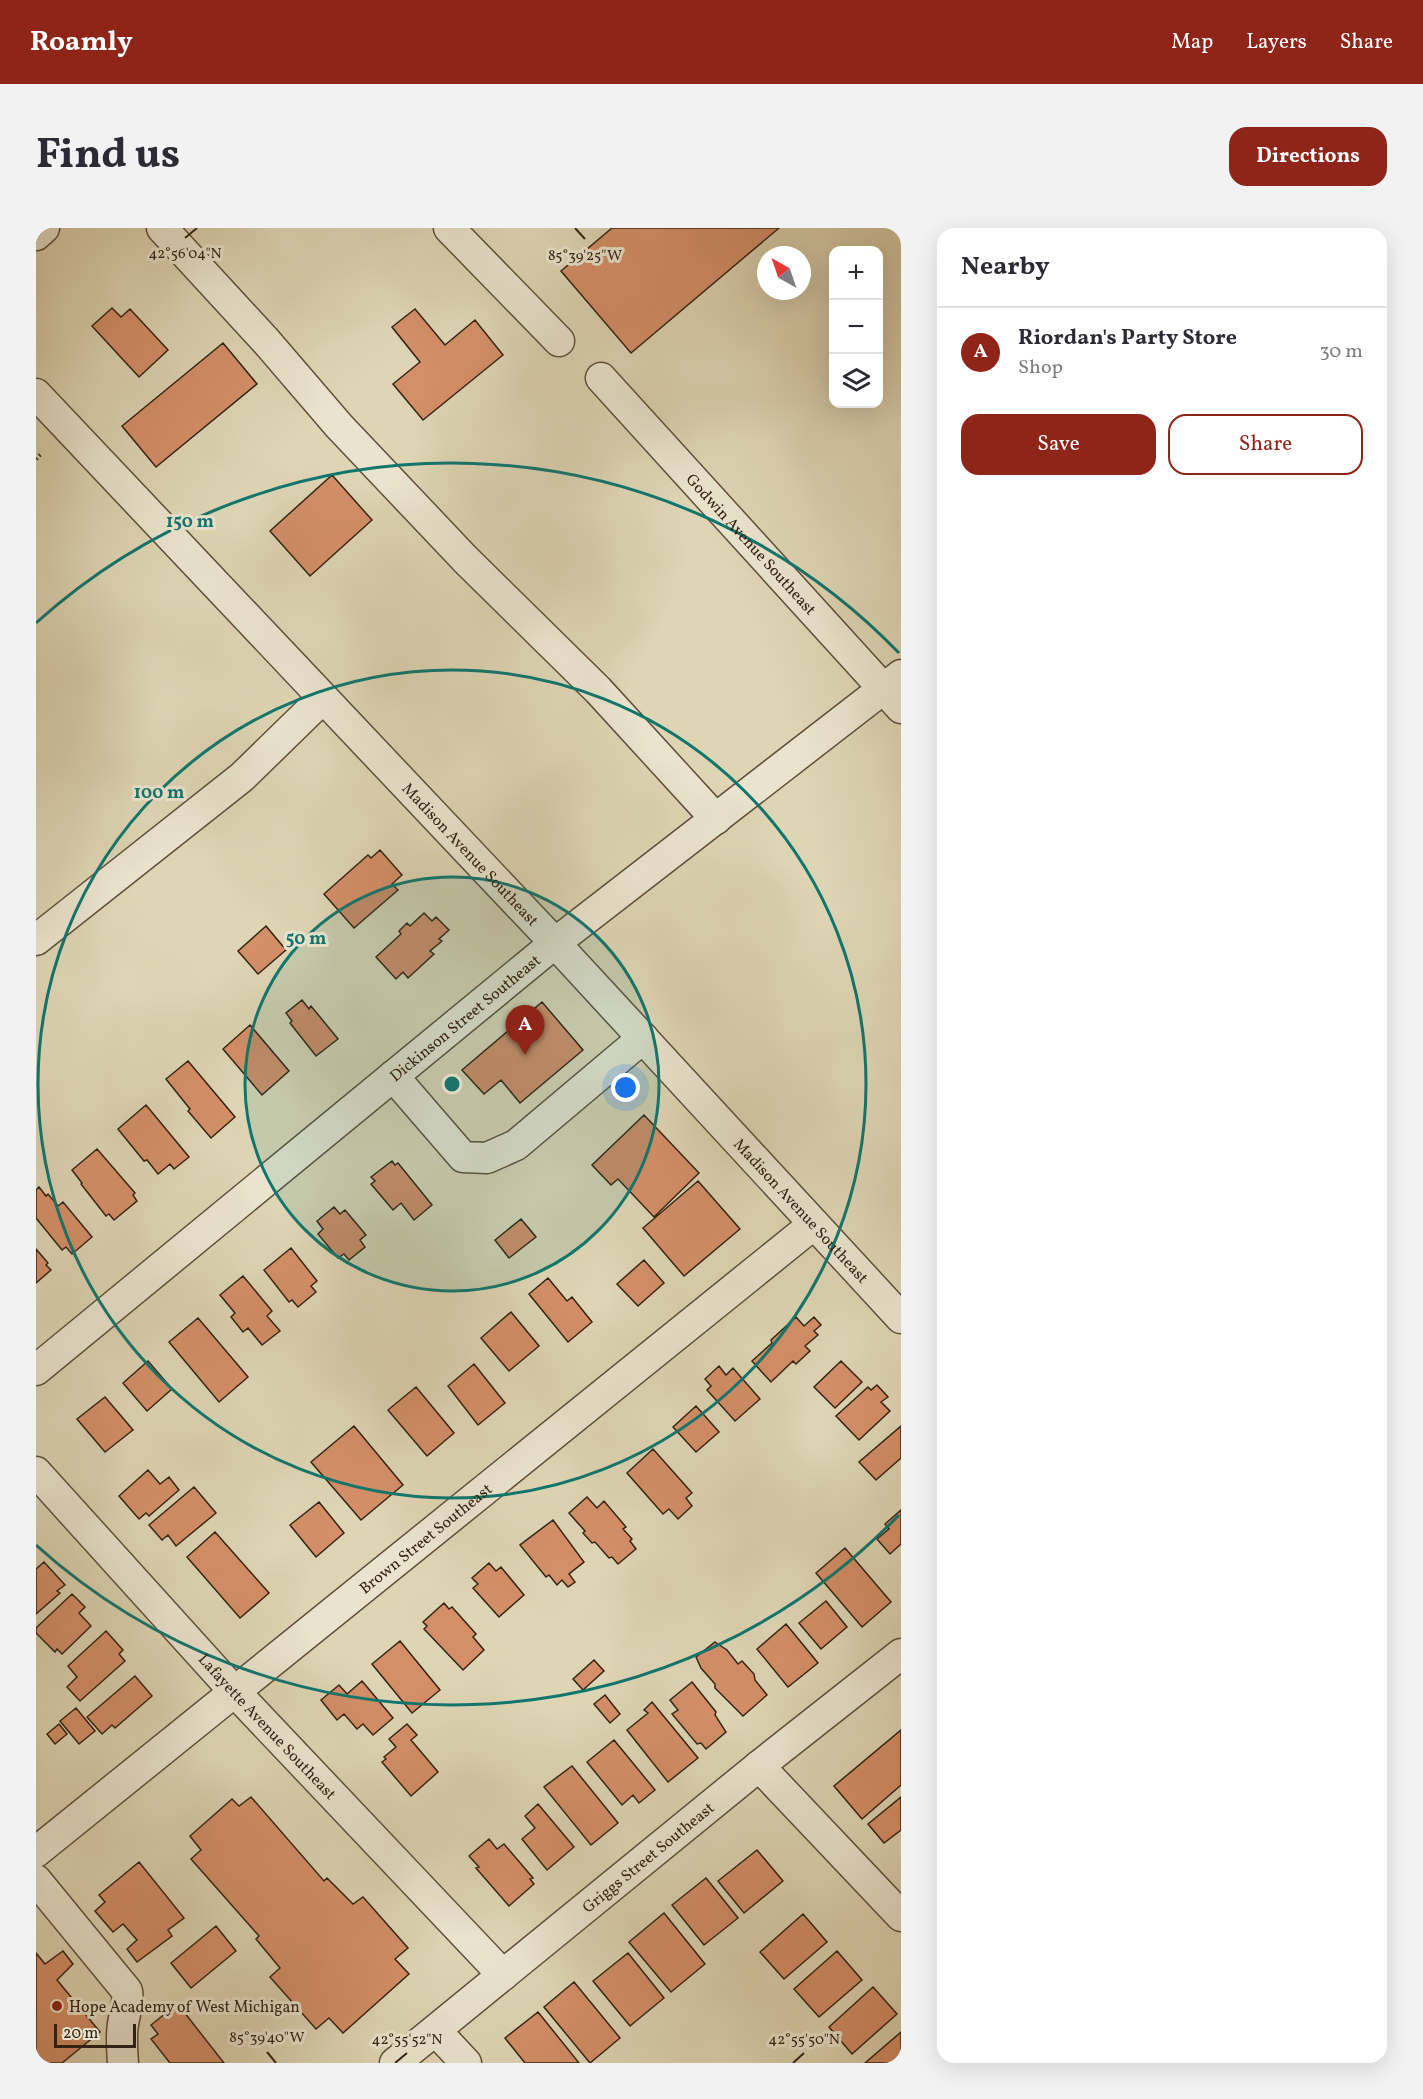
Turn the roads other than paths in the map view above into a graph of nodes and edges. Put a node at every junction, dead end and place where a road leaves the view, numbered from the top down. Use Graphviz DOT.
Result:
graph roads {
  1 [pos="44,228"];
  2 [pos="162,228"];
  3 [pos="449,228"];
  4 [pos="36,235"];
  5 [pos="559,341"];
  6 [pos="601,378"];
  7 [pos="36,394"];
  8 [pos="895,691"];
  9 [pos="324,698"];
  10 [pos="716,819"];
  11 [pos="36,940"];
  12 [pos="555,943"];
  13 [pos="643,1038"];
  14 [pos="393,1076"];
  15 [pos="814,1224"];
  16 [pos="901,1318"];
  17 [pos="36,1370"];
  18 [pos="36,1472"];
  19 [pos="901,1654"];
  20 [pos="234,1691"];
  21 [pos="759,1766"];
  22 [pos="36,1852"];
  23 [pos="36,1880"];
  24 [pos="901,1916"];
  25 [pos="502,1975"];
  26 [pos="436,2031"];
  27 [pos="118,2060"];
  28 [pos="395,2063"];
  29 [pos="466,2063"];
  1 -- 4 [label="street"];
  2 -- 10 [label="street"];
  3 -- 5 [label="street"];
  6 -- 8 [label="street, Godwin Avenue Southeast"];
  7 -- 9 [label="street, Madison Avenue Southeast"];
  8 -- 10 [label="street, Dickinson Street Southeast"];
  9 -- 11 [label="street"];
  9 -- 12 [label="street, Madison Avenue Southeast"];
  10 -- 12 [label="street, Dickinson Street Southeast"];
  12 -- 13 [label="street, Madison Avenue Southeast"];
  12 -- 14 [label="street, Dickinson Street Southeast"];
  13 -- 14 [label="street"];
  13 -- 15 [label="street, Madison Avenue Southeast"];
  14 -- 17 [label="street, Dickinson Street Southeast"];
  15 -- 16 [label="street, Madison Avenue Southeast"];
  15 -- 20 [label="street, Brown Street Southeast"];
  18 -- 20 [label="street, Lafayette Avenue Southeast"];
  19 -- 21 [label="street, Griggs Street Southeast"];
  20 -- 22 [label="street, Brown Street Southeast"];
  20 -- 25 [label="street, Lafayette Avenue Southeast"];
  21 -- 24 [label="street"];
  21 -- 25 [label="street, Griggs Street Southeast"];
  23 -- 27 [label="street"];
  25 -- 26 [label="street, Griggs Street Southeast"];
  26 -- 28 [label="street, Griggs Street Southeast"];
  26 -- 29 [label="street"];
}
